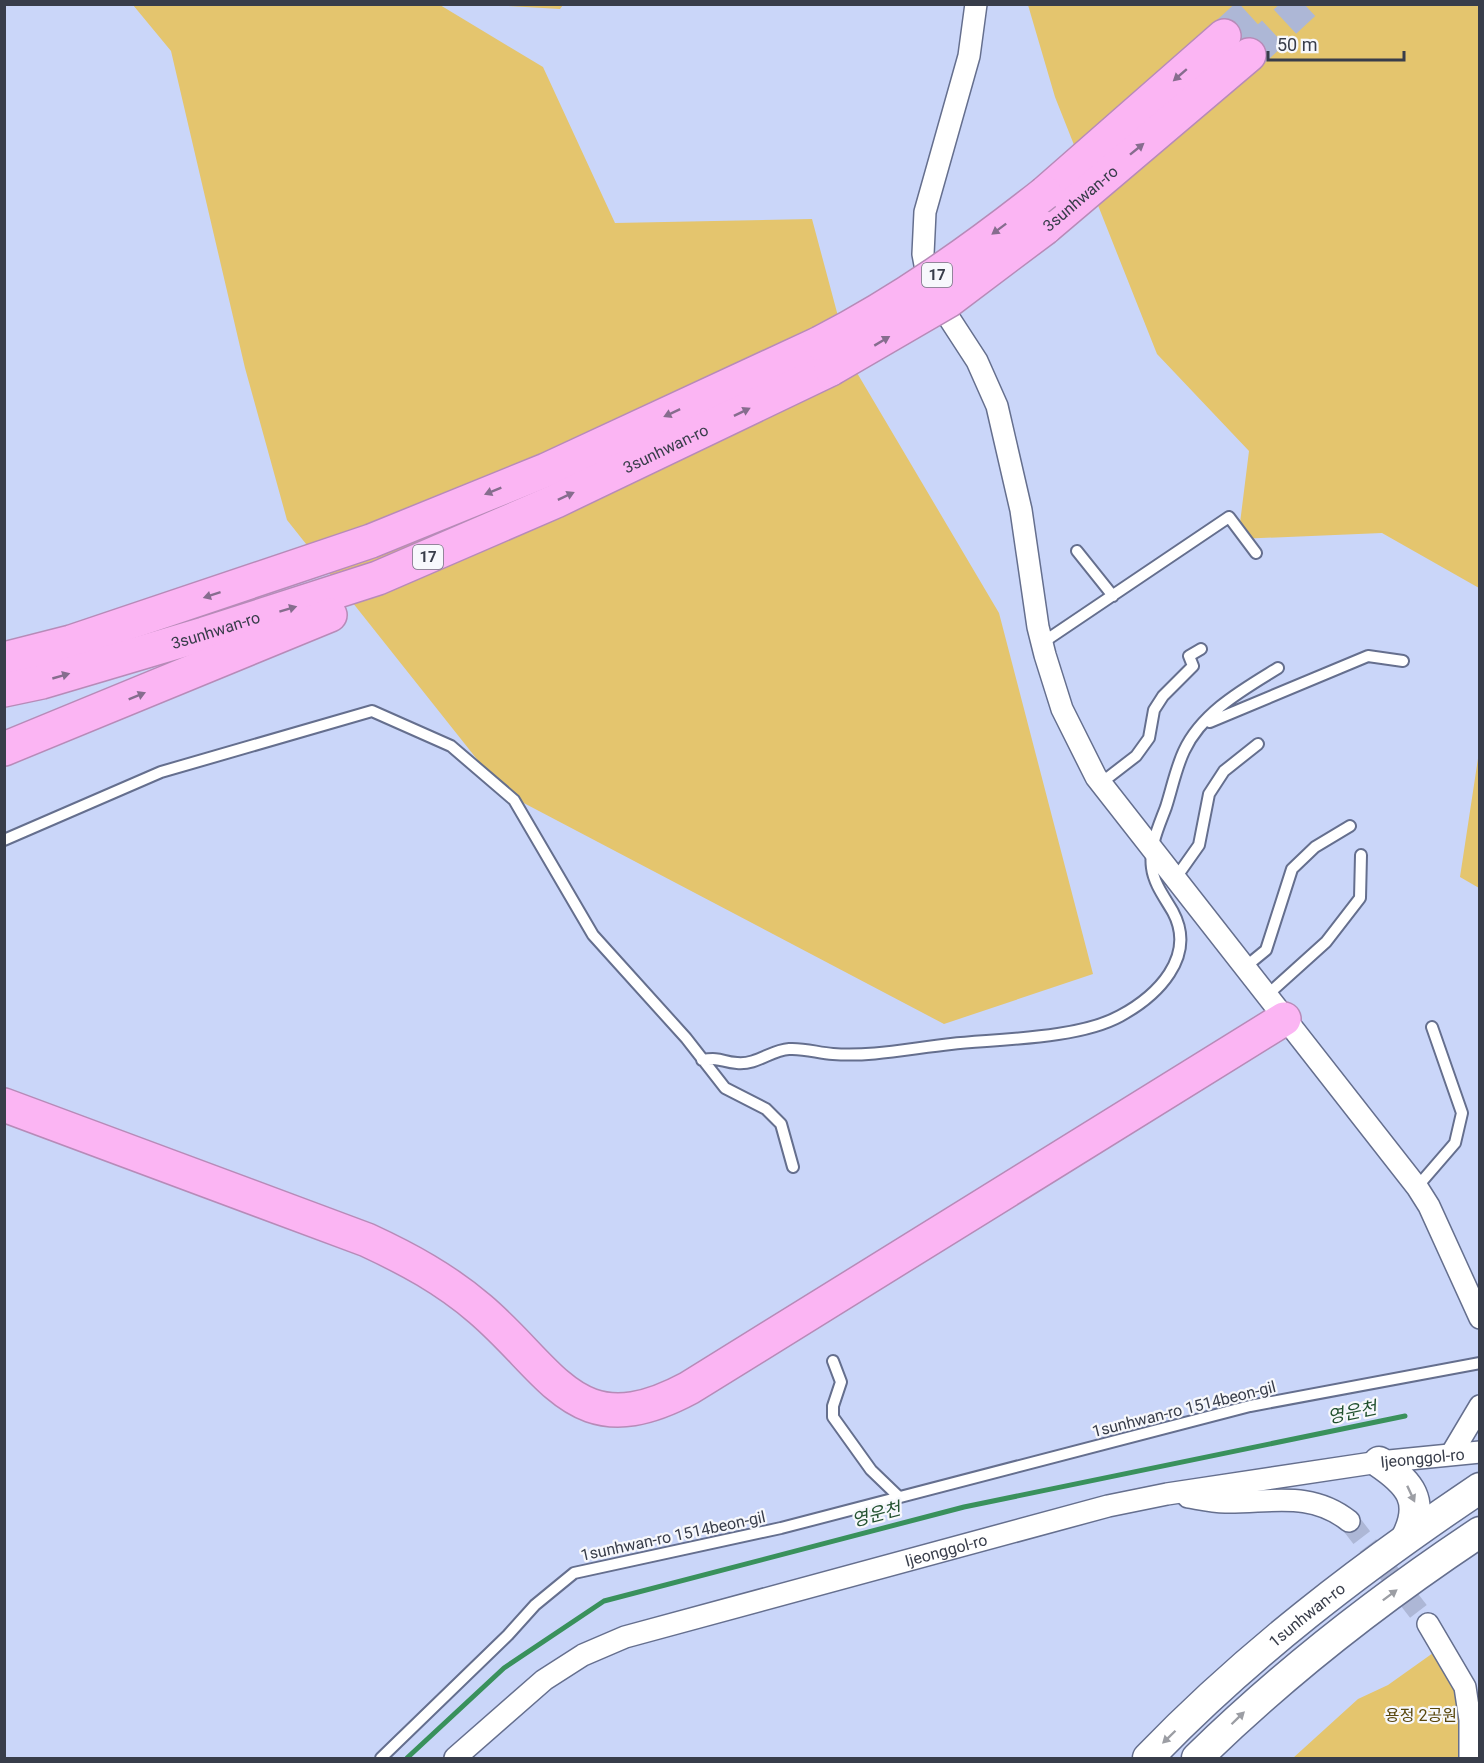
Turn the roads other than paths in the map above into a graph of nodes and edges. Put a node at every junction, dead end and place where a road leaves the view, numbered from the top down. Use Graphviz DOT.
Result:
graph roads {
  1 [pos="976,4"];
  2 [pos="825,356"];
  3 [pos="533,511"];
  4 [pos="1077,551"];
  5 [pos="1256,553"];
  6 [pos="1113,596"];
  7 [pos="1042,643"];
  8 [pos="1201,649"];
  9 [pos="4,659"];
  10 [pos="1403,661"];
  11 [pos="1278,668"];
  12 [pos="4,690"];
  13 [pos="1202,726"];
  14 [pos="1258,744"];
  15 [pos="4,749"];
  16 [pos="1101,783"];
  17 [pos="1350,826"];
  18 [pos="4,840"];
  19 [pos="1151,848"];
  20 [pos="1361,855"];
  21 [pos="1175,879"];
  22 [pos="1244,968"];
  23 [pos="1276,1009"];
  24 [pos="1432,1027"];
  25 [pos="702,1060"];
  26 [pos="4,1085"];
  27 [pos="4,1105"];
  28 [pos="793,1167"];
  29 [pos="1417,1187"];
  30 [pos="1479,1318"];
  31 [pos="833,1361"];
  32 [pos="1479,1363"];
  33 [pos="1479,1406"];
  34 [pos="1479,1452"];
  35 [pos="1452,1453"];
  36 [pos="1379,1462"];
  37 [pos="1479,1488"];
  38 [pos="1167,1494"];
  39 [pos="898,1496"];
  40 [pos="1349,1521"];
  41 [pos="1479,1532"];
  42 [pos="1407,1537"];
  43 [pos="1428,1624"];
  44 [pos="381,1758"];
  45 [pos="455,1758"];
  46 [pos="1148,1758"];
  47 [pos="1197,1758"];
  48 [pos="1470,1758"];
  1 -- 7 [label="street"];
  2 -- 2 [label="highway, 3sunhwan-ro / 17, one-way, bridge"];
  3 -- 2 [label="highway, 3sunhwan-ro / 17, one-way"];
  2 -- 9 [label="highway, 3sunhwan-ro / 17, one-way"];
  12 -- 3 [label="highway, 3sunhwan-ro / 17, one-way"];
  15 -- 3 [label="highway, one-way"];
  4 -- 6 [label="lane"];
  5 -- 6 [label="lane"];
  6 -- 7 [label="lane"];
  7 -- 16 [label="street"];
  8 -- 16 [label="lane"];
  10 -- 13 [label="lane"];
  11 -- 13 [label="lane"];
  13 -- 19 [label="lane"];
  14 -- 21 [label="lane"];
  16 -- 19 [label="street"];
  17 -- 22 [label="lane"];
  18 -- 25 [label="lane"];
  19 -- 21 [label="street"];
  19 -- 25 [label="lane"];
  20 -- 23 [label="lane"];
  21 -- 22 [label="street"];
  22 -- 23 [label="street"];
  23 -- 26 [label="highway"];
  23 -- 27 [label="highway"];
  23 -- 29 [label="street"];
  24 -- 29 [label="lane"];
  25 -- 28 [label="lane"];
  29 -- 30 [label="street"];
  31 -- 39 [label="lane"];
  32 -- 39 [label="lane, 1sunhwan-ro 1514beon-gil"];
  33 -- 35 [label="street"];
  34 -- 35 [label="street, Ijeonggol-ro"];
  35 -- 36 [label="street, Ijeonggol-ro"];
  36 -- 38 [label="street, Ijeonggol-ro"];
  36 -- 42 [label="street, one-way"];
  37 -- 42 [label="street, 1sunhwan-ro"];
  38 -- 40 [label="street"];
  38 -- 45 [label="street, Ijeonggol-ro"];
  39 -- 44 [label="lane, 1sunhwan-ro 1514beon-gil"];
  47 -- 41 [label="street, 1sunhwan-ro, one-way"];
  42 -- 46 [label="street, 1sunhwan-ro, one-way"];
  43 -- 48 [label="street"];
}
